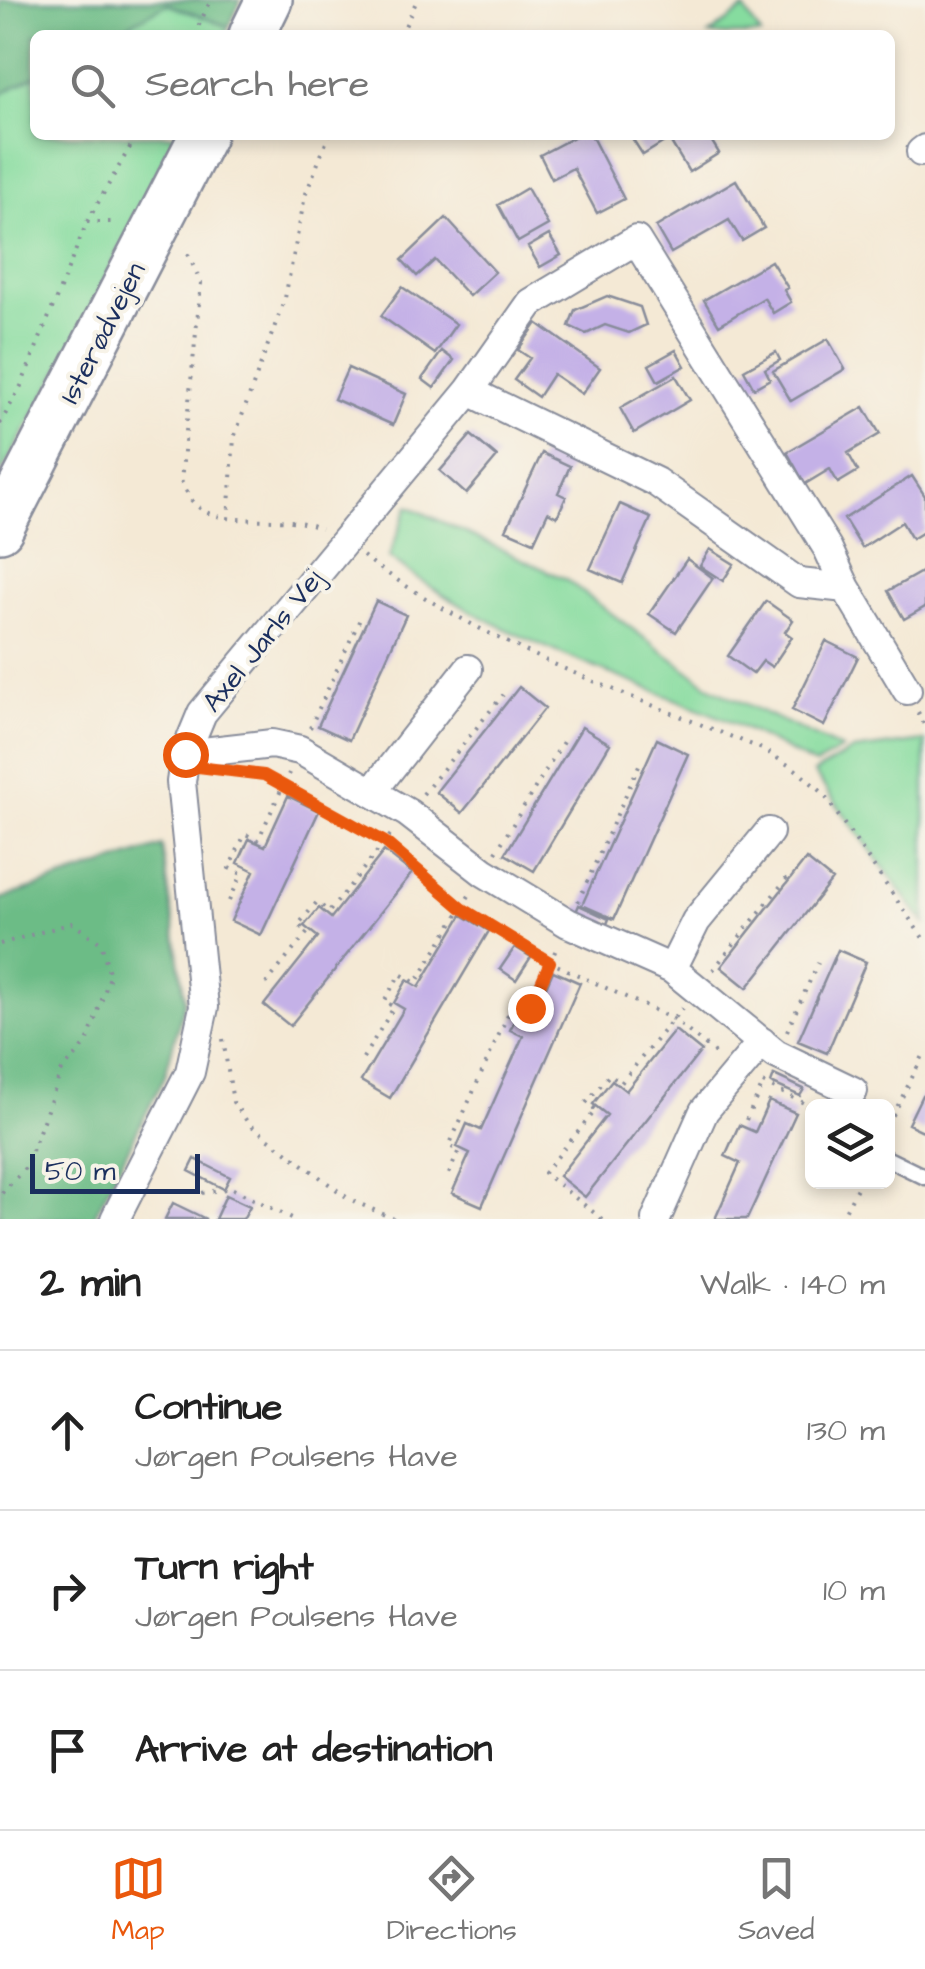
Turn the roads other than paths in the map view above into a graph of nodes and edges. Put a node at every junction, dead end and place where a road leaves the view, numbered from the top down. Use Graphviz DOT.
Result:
graph roads {
  1 [pos="269,0"];
  2 [pos="254,30"];
  3 [pos="200,140"];
  4 [pos="469,391"];
  5 [pos="0,528"];
  6 [pos="846,588"];
  7 [pos="468,669"];
  8 [pos="907,690"];
  9 [pos="185,754"];
  10 [pos="372,792"];
  11 [pos="769,832"];
  12 [pos="672,968"];
  13 [pos="774,1036"];
  14 [pos="853,1090"];
  15 [pos="895,1162"];
  16 [pos="925,1177"];
  17 [pos="116,1219"];
  18 [pos="656,1219"];
  1 -- 2 [label="highway"];
  3 -- 5 [label="highway, Isterødvejen"];
  4 -- 6 [label="street"];
  4 -- 6 [label="street, Axel Jarls Vej"];
  4 -- 9 [label="street, Axel Jarls Vej"];
  6 -- 8 [label="street, Axel Jarls Vej"];
  7 -- 10 [label="street"];
  9 -- 10 [label="street"];
  9 -- 17 [label="street, Axel Jarls Vej"];
  10 -- 12 [label="street"];
  11 -- 12 [label="street"];
  12 -- 13 [label="street"];
  13 -- 14 [label="street"];
  13 -- 18 [label="street"];
  15 -- 16 [label="lane"];
}
